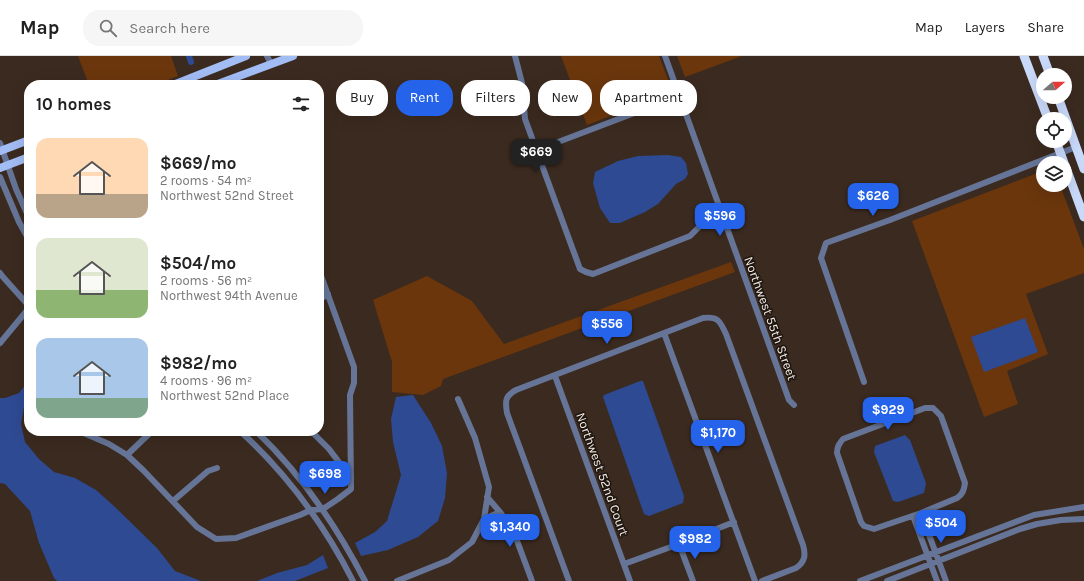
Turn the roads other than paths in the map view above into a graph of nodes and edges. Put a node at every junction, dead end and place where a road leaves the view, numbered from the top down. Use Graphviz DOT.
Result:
graph roads {
  1 [pos="246,56"];
  2 [pos="267,56"];
  3 [pos="515,56"];
  4 [pos="665,56"];
  5 [pos="1024,56"];
  6 [pos="1043,56"];
  7 [pos="289,57"];
  8 [pos="271,64"];
  9 [pos="1047,68"];
  10 [pos="186,80"];
  11 [pos="228,80"];
  12 [pos="1060,104"];
  13 [pos="1045,112"];
  14 [pos="627,116"];
  15 [pos="24,141"];
  16 [pos="1,148"];
  17 [pos="1059,148"];
  18 [pos="1076,148"];
  19 [pos="537,150"];
  20 [pos="1061,153"];
  21 [pos="1062,156"];
  22 [pos="24,159"];
  23 [pos="4,166"];
  24 [pos="1084,169"];
  25 [pos="0,178"];
  26 [pos="1072,184"];
  27 [pos="24,207"];
  28 [pos="1084,217"];
  29 [pos="701,225"];
  30 [pos="24,231"];
  31 [pos="0,273"];
  32 [pos="324,283"];
  33 [pos="328,294"];
  34 [pos="324,297"];
  35 [pos="24,301"];
  36 [pos="24,313"];
  37 [pos="664,333"];
  38 [pos="0,343"];
  39 [pos="555,376"];
  40 [pos="864,382"];
  41 [pos="458,399"];
  42 [pos="794,405"];
  43 [pos="91,436"];
  44 [pos="147,436"];
  45 [pos="245,436"];
  46 [pos="261,436"];
  47 [pos="316,436"];
  48 [pos="127,455"];
  49 [pos="217,468"];
  50 [pos="351,478"];
  51 [pos="487,497"];
  52 [pos="173,501"];
  53 [pos="1084,507"];
  54 [pos="323,509"];
  55 [pos="311,510"];
  56 [pos="500,512"];
  57 [pos="921,513"];
  58 [pos="914,516"];
  59 [pos="484,519"];
  60 [pos="1084,519"];
  61 [pos="734,522"];
  62 [pos="679,544"];
  63 [pos="935,552"];
  64 [pos="927,555"];
  65 [pos="938,561"];
  66 [pos="624,564"];
  67 [pos="931,564"];
  68 [pos="353,581"];
  69 [pos="365,581"];
  70 [pos="397,581"];
  71 [pos="532,581"];
  72 [pos="569,581"];
  73 [pos="630,581"];
  74 [pos="693,581"];
  75 [pos="755,581"];
  76 [pos="762,581"];
  77 [pos="860,581"];
  78 [pos="887,581"];
  79 [pos="937,581"];
  80 [pos="946,581"];
  1 -- 10 [label="main road"];
  2 -- 8 [label="street"];
  3 -- 19 [label="street"];
  4 -- 42 [label="street, Northwest 55th Street"];
  5 -- 13 [label="highway"];
  6 -- 9 [label="highway"];
  7 -- 8 [label="main road"];
  8 -- 11 [label="main road"];
  12 -- 18 [label="highway"];
  14 -- 19 [label="street"];
  15 -- 16 [label="main road"];
  16 -- 23 [label="street"];
  17 -- 20 [label="highway"];
  18 -- 20 [label="street"];
  18 -- 24 [label="highway"];
  19 -- 29 [label="street"];
  20 -- 21 [label="highway"];
  20 -- 40 [label="street"];
  22 -- 23 [label="main road"];
  23 -- 27 [label="street"];
  25 -- 30 [label="street"];
  26 -- 28 [label="highway"];
  31 -- 35 [label="street"];
  32 -- 33 [label="street"];
  33 -- 34 [label="street"];
  33 -- 50 [label="street"];
  36 -- 38 [label="street"];
  37 -- 39 [label="street"];
  37 -- 61 [label="street"];
  37 -- 76 [label="street"];
  39 -- 66 [label="street, Northwest 52nd Court"];
  39 -- 72 [label="street"];
  41 -- 51 [label="street"];
  43 -- 48 [label="street"];
  44 -- 48 [label="street"];
  45 -- 55 [label="street"];
  46 -- 54 [label="street"];
  47 -- 50 [label="street"];
  48 -- 52 [label="street"];
  49 -- 52 [label="street"];
  50 -- 54 [label="street"];
  51 -- 56 [label="street"];
  51 -- 59 [label="street"];
  52 -- 55 [label="street"];
  53 -- 63 [label="street"];
  54 -- 55 [label="street"];
  54 -- 69 [label="street"];
  55 -- 68 [label="street"];
  56 -- 59 [label="street"];
  56 -- 71 [label="street"];
  57 -- 58 [label="street"];
  57 -- 58 [label="street"];
  57 -- 63 [label="street"];
  58 -- 64 [label="street"];
  59 -- 70 [label="street"];
  60 -- 65 [label="street"];
  61 -- 62 [label="street"];
  61 -- 75 [label="street"];
  62 -- 66 [label="street"];
  62 -- 74 [label="street"];
  63 -- 64 [label="street"];
  63 -- 65 [label="street"];
  64 -- 67 [label="street"];
  64 -- 77 [label="street"];
  65 -- 67 [label="street"];
  65 -- 80 [label="street"];
  66 -- 73 [label="street, Northwest 52nd Court"];
  67 -- 78 [label="street"];
  67 -- 79 [label="street"];
}
